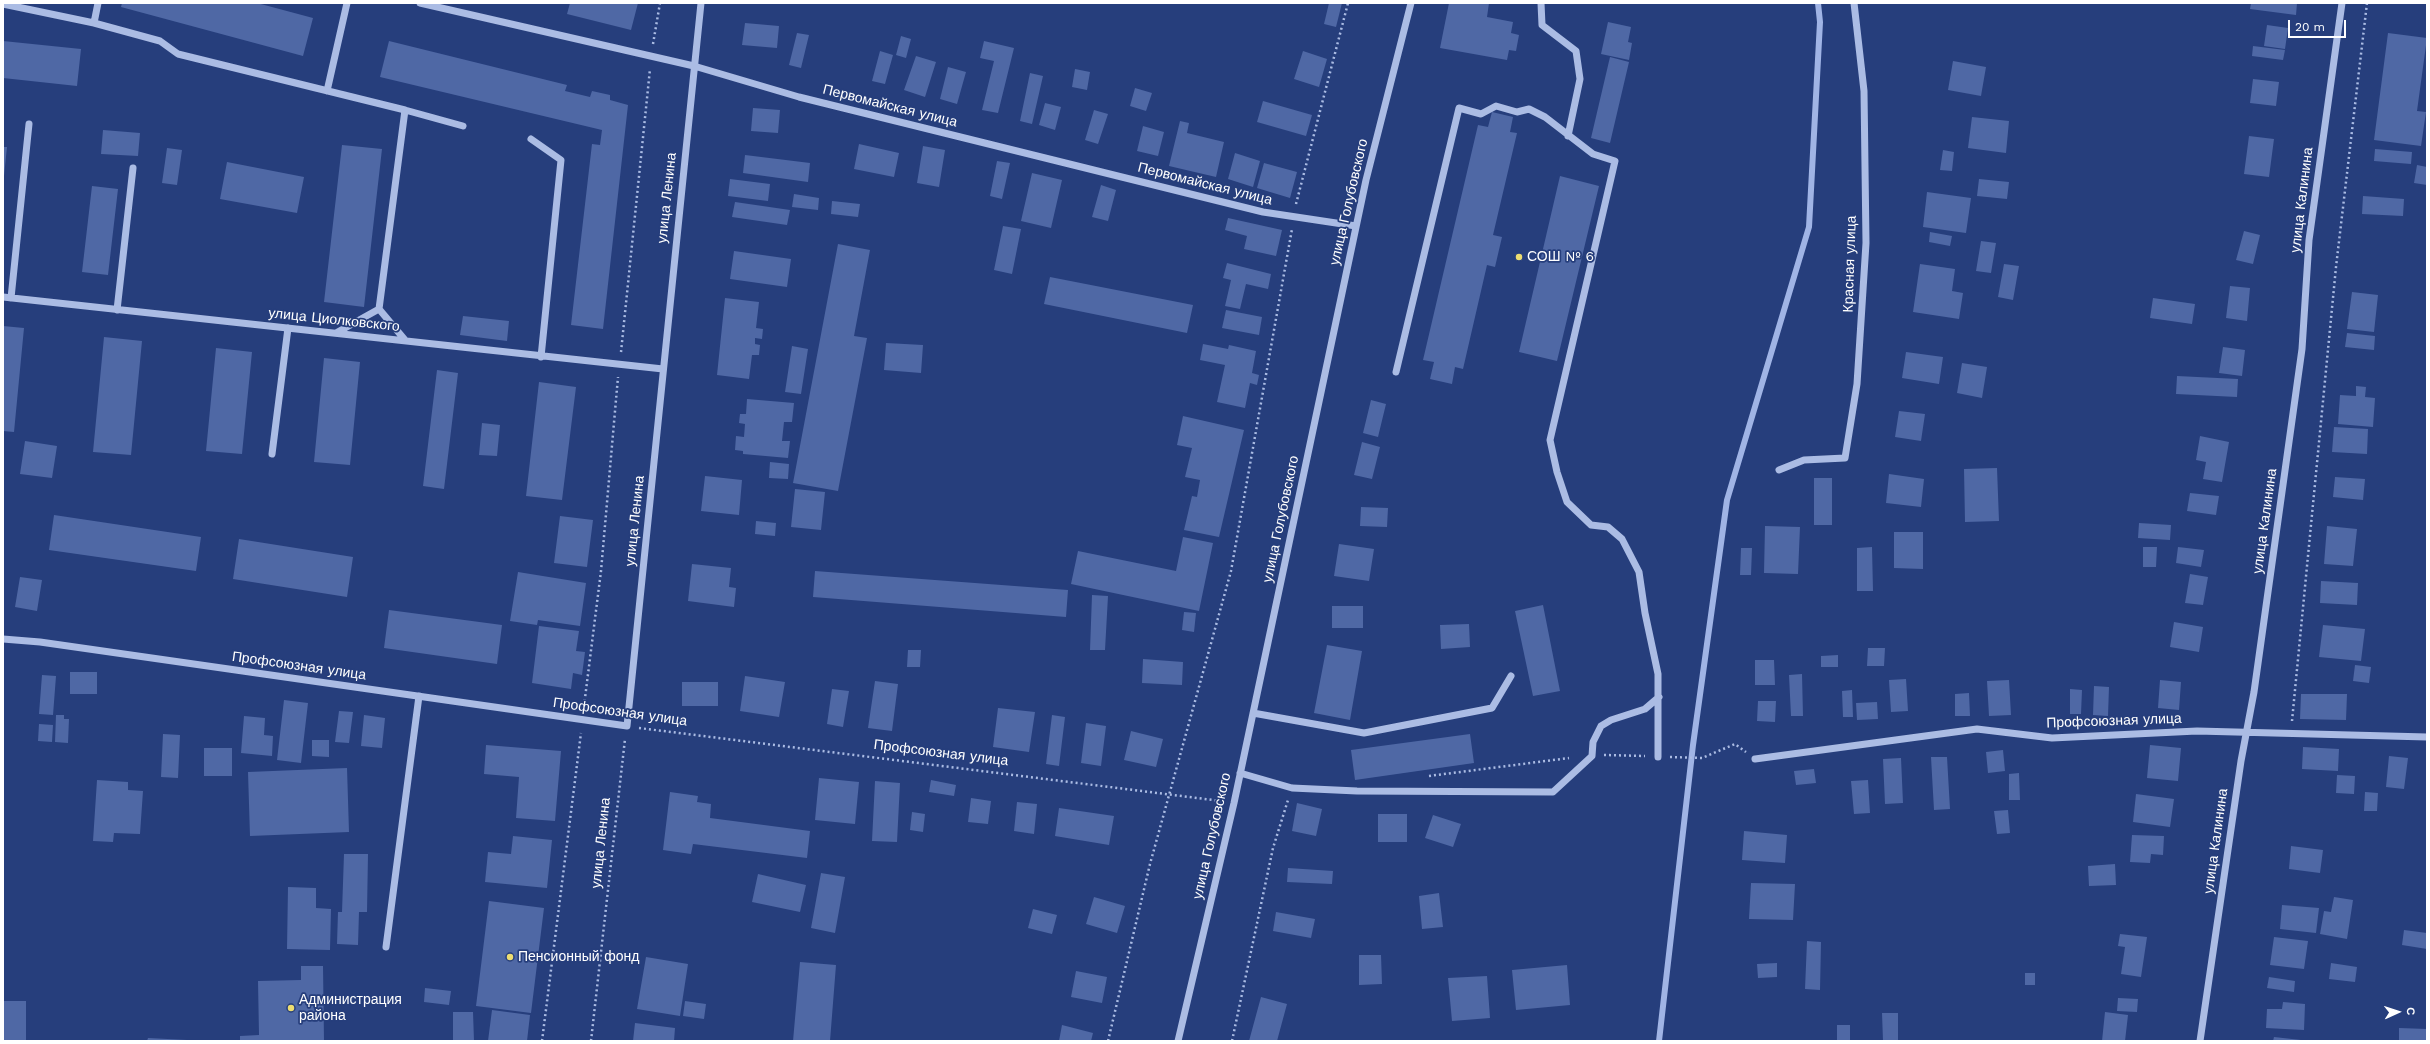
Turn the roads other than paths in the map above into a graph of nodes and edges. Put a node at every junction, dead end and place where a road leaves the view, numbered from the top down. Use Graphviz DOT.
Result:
graph roads {
  1 [pos="98,3"];
  2 [pos="347,3"];
  3 [pos="420,3"];
  4 [pos="701,3"];
  5 [pos="1411,3"];
  6 [pos="1541,3"];
  7 [pos="1854,3"];
  8 [pos="2342,3"];
  9 [pos="3,4"];
  10 [pos="94,24"];
  11 [pos="694,66"];
  12 [pos="328,91"];
  13 [pos="405,110"];
  14 [pos="29,124"];
  15 [pos="463,126"];
  16 [pos="1568,136"];
  17 [pos="531,139"];
  18 [pos="133,168"];
  19 [pos="1356,226"];
  20 [pos="3,297"];
  21 [pos="11,298"];
  22 [pos="118,310"];
  23 [pos="379,310"];
  24 [pos="288,328"];
  25 [pos="336,333"];
  26 [pos="404,340"];
  27 [pos="541,357"];
  28 [pos="663,369"];
  29 [pos="1396,372"];
  30 [pos="272,454"];
  31 [pos="1779,470"];
  32 [pos="3,639"];
  33 [pos="1511,676"];
  34 [pos="419,696"];
  35 [pos="1659,697"];
  36 [pos="1253,713"];
  37 [pos="627,726"];
  38 [pos="2247,732"];
  39 [pos="2427,737"];
  40 [pos="1658,757"];
  41 [pos="1755,759"];
  42 [pos="1240,773"];
  43 [pos="386,947"];
  44 [pos="1178,1041"];
  45 [pos="2200,1041"];
  1 -- 10 [label="street"];
  2 -- 12 [label="street"];
  3 -- 11 [label="street, Первомайская улица"];
  4 -- 11 [label="street, улица Ленина"];
  5 -- 19 [label="street, улица Голубовского"];
  6 -- 16 [label="street"];
  7 -- 31 [label="street, Красная улица"];
  8 -- 38 [label="street, улица Калинина"];
  9 -- 10 [label="street"];
  10 -- 12 [label="street"];
  11 -- 19 [label="street, Первомайская улица"];
  11 -- 28 [label="street, улица Ленина"];
  12 -- 13 [label="street"];
  13 -- 15 [label="street"];
  13 -- 23 [label="street"];
  14 -- 21 [label="street"];
  16 -- 29 [label="street"];
  16 -- 35 [label="street"];
  17 -- 27 [label="street"];
  18 -- 22 [label="street"];
  19 -- 36 [label="street, улица Голубовского"];
  20 -- 21 [label="street, улица Циолковского"];
  21 -- 22 [label="street, улица Циолковского"];
  22 -- 24 [label="street, улица Циолковского"];
  23 -- 25 [label="street"];
  23 -- 26 [label="street"];
  24 -- 25 [label="street, улица Циолковского"];
  24 -- 30 [label="street"];
  25 -- 26 [label="street, улица Циолковского"];
  26 -- 27 [label="street, улица Циолковского"];
  27 -- 28 [label="street, улица Циолковского"];
  28 -- 37 [label="street, улица Ленина"];
  32 -- 34 [label="street, Профсоюзная улица"];
  33 -- 36 [label="street"];
  34 -- 37 [label="street, Профсоюзная улица"];
  34 -- 43 [label="street"];
  35 -- 40 [label="street"];
  35 -- 42 [label="street"];
  36 -- 42 [label="street, улица Голубовского"];
  38 -- 39 [label="street, Профсоюзная улица"];
  38 -- 41 [label="street, Профсоюзная улица"];
  38 -- 45 [label="street, улица Калинина"];
  42 -- 44 [label="street, улица Голубовского"];
}
